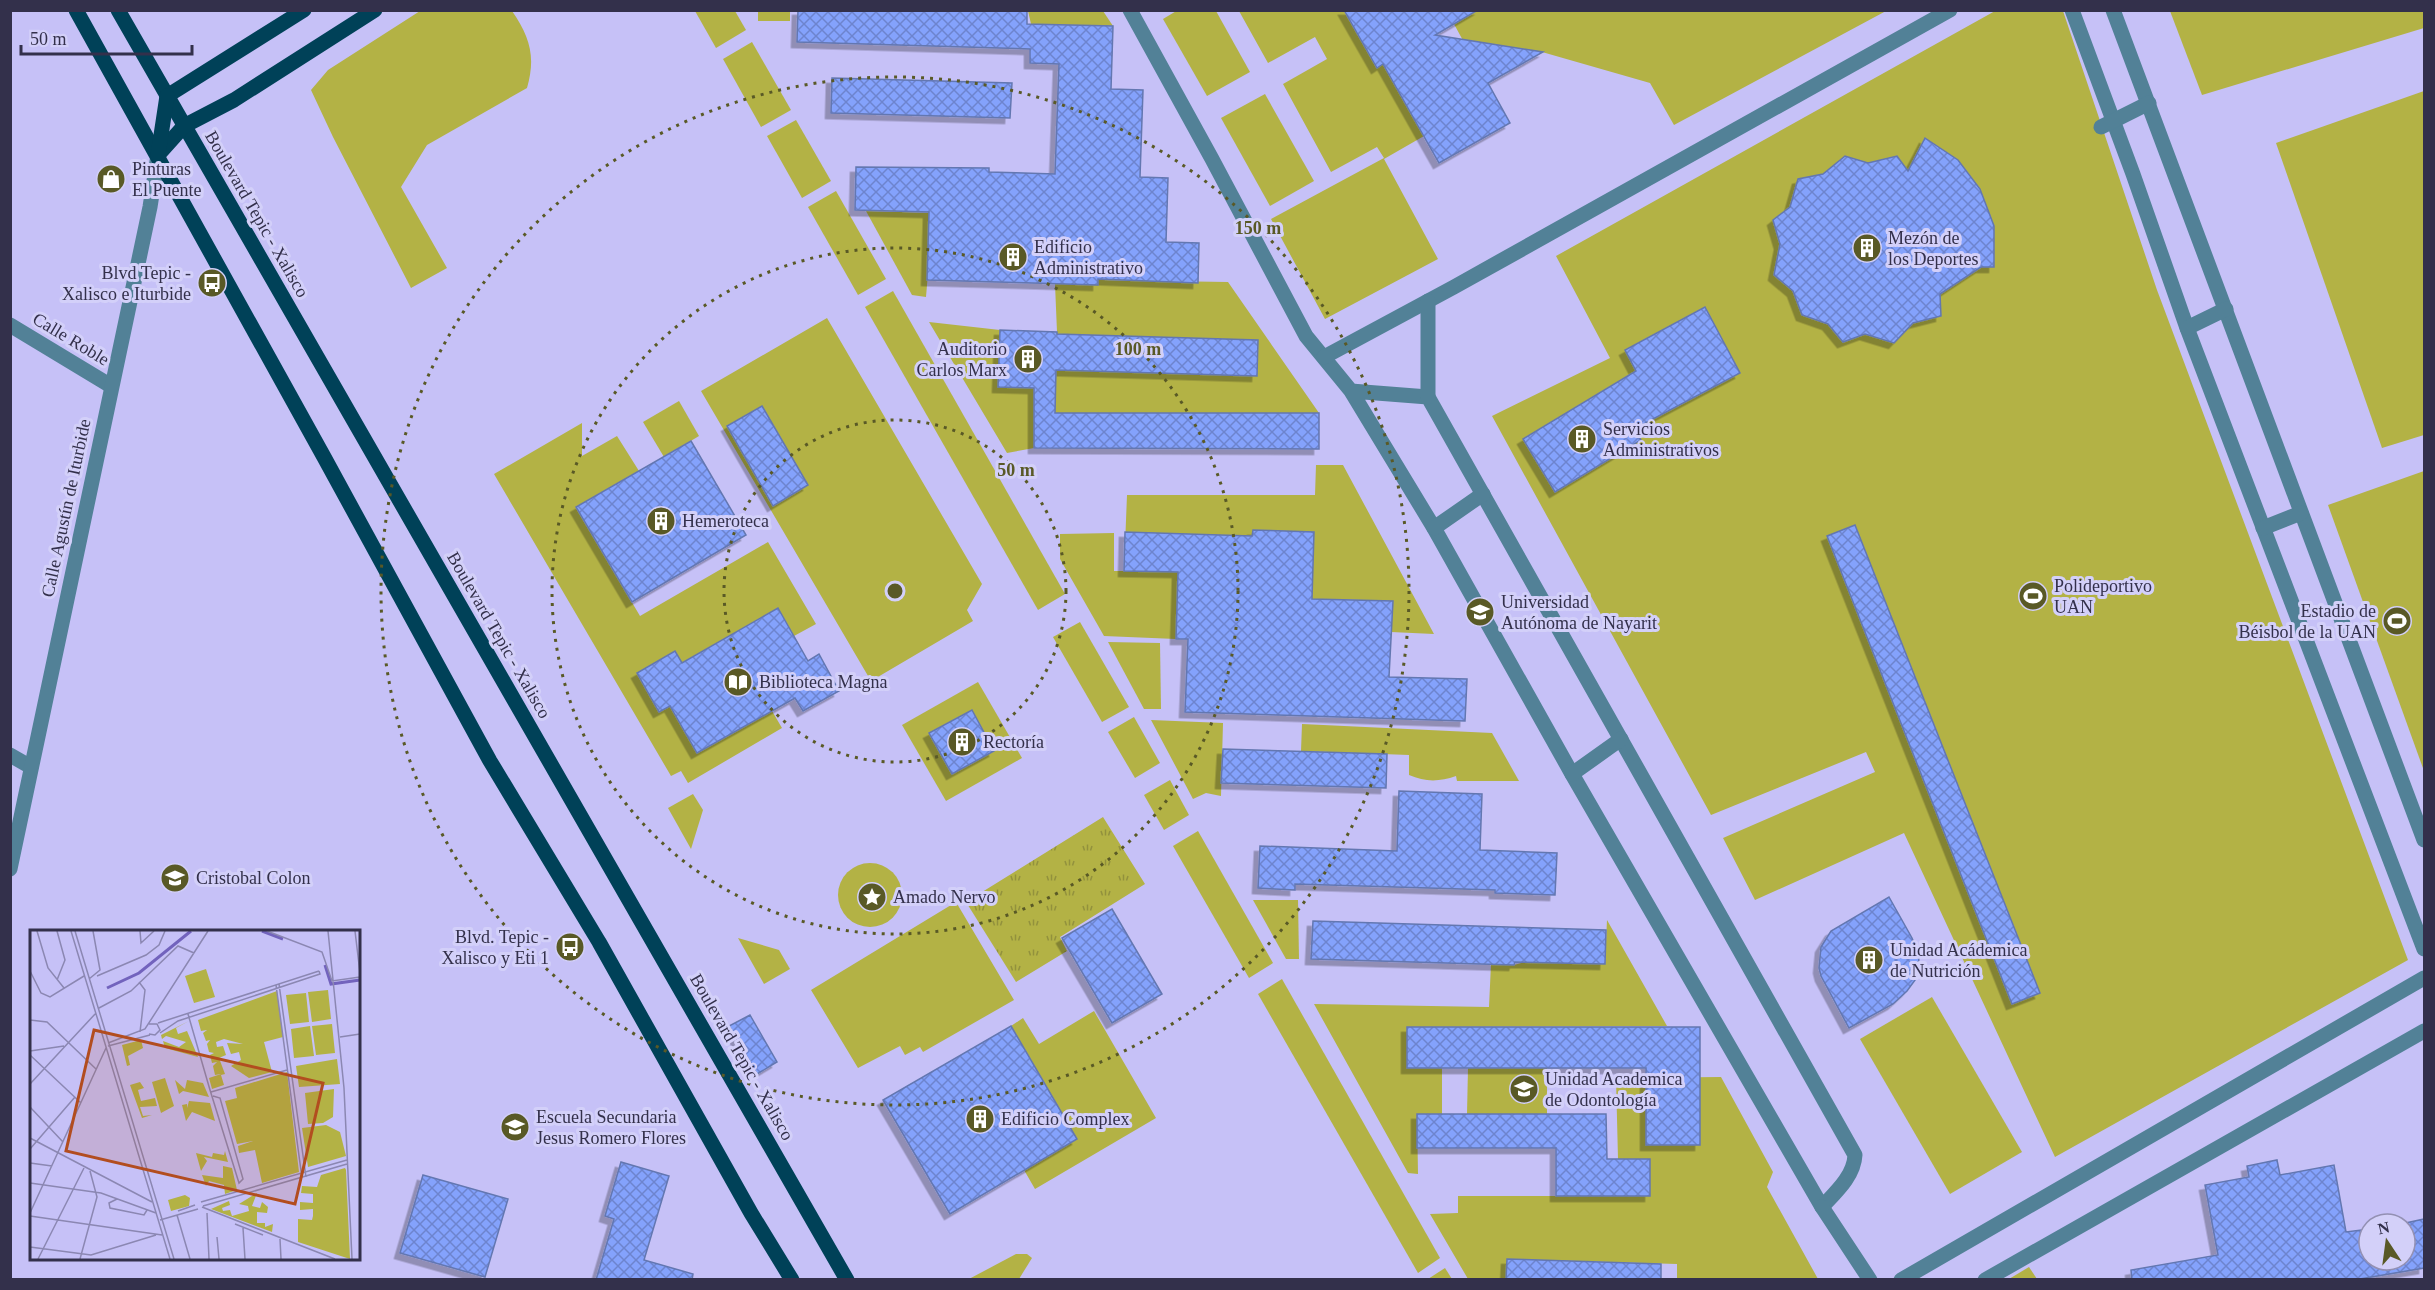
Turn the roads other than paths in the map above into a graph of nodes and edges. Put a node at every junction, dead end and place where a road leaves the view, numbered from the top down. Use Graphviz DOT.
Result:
graph roads {
  1 [pos="76,10"];
  2 [pos="118,10"];
  3 [pos="304,10"];
  4 [pos="375,10"];
  5 [pos="1130,10"];
  6 [pos="1950,10"];
  7 [pos="2072,10"];
  8 [pos="2114,10"];
  9 [pos="167,96"];
  10 [pos="2149,103"];
  11 [pos="2107,123"];
  12 [pos="184,126"];
  13 [pos="158,155"];
  14 [pos="1428,301"];
  15 [pos="2226,309"];
  16 [pos="10,325"];
  17 [pos="2187,328"];
  18 [pos="1324,357"];
  19 [pos="111,386"];
  20 [pos="1351,391"];
  21 [pos="1428,397"];
  22 [pos="1483,494"];
  23 [pos="2301,513"];
  24 [pos="1434,528"];
  25 [pos="2263,528"];
  26 [pos="1621,739"];
  27 [pos="10,755"];
  28 [pos="31,766"];
  29 [pos="1572,774"];
  30 [pos="2424,840"];
  31 [pos="10,869"];
  32 [pos="2424,949"];
  33 [pos="2424,978"];
  34 [pos="2424,1031"];
  35 [pos="1822,1207"];
  36 [pos="792,1280"];
  37 [pos="847,1280"];
  38 [pos="1870,1280"];
  39 [pos="1901,1280"];
  40 [pos="1985,1280"];
  1 -- 13 [label="main road"];
  2 -- 9 [label="main road, Boulevard Tepic - Xalisco"];
  3 -- 9 [label="main road"];
  4 -- 12 [label="main road"];
  5 -- 18 [label="street"];
  6 -- 14 [label="street"];
  7 -- 11 [label="street"];
  8 -- 10 [label="street"];
  9 -- 12 [label="main road, Boulevard Tepic - Xalisco"];
  9 -- 13 [label="main road"];
  10 -- 11 [label="street"];
  10 -- 15 [label="street"];
  11 -- 17 [label="street"];
  12 -- 13 [label="main road"];
  12 -- 37 [label="main road, Boulevard Tepic - Xalisco"];
  13 -- 19 [label="street, Calle Agustín de Iturbide"];
  13 -- 36 [label="main road"];
  14 -- 18 [label="street"];
  14 -- 21 [label="street"];
  15 -- 17 [label="street"];
  15 -- 23 [label="street"];
  16 -- 19 [label="street, Calle Roble"];
  17 -- 25 [label="street"];
  18 -- 20 [label="street"];
  19 -- 28 [label="street, Calle Agustín de Iturbide"];
  20 -- 21 [label="street"];
  20 -- 24 [label="street"];
  21 -- 22 [label="street"];
  22 -- 24 [label="street"];
  22 -- 26 [label="street"];
  23 -- 25 [label="street"];
  23 -- 30 [label="street"];
  24 -- 29 [label="street"];
  25 -- 32 [label="street"];
  26 -- 29 [label="street"];
  26 -- 35 [label="street"];
  27 -- 28 [label="street"];
  28 -- 31 [label="street, Calle Agustín de Iturbide"];
  29 -- 35 [label="street"];
  33 -- 39 [label="street"];
  34 -- 40 [label="street"];
  35 -- 38 [label="street"];
}
